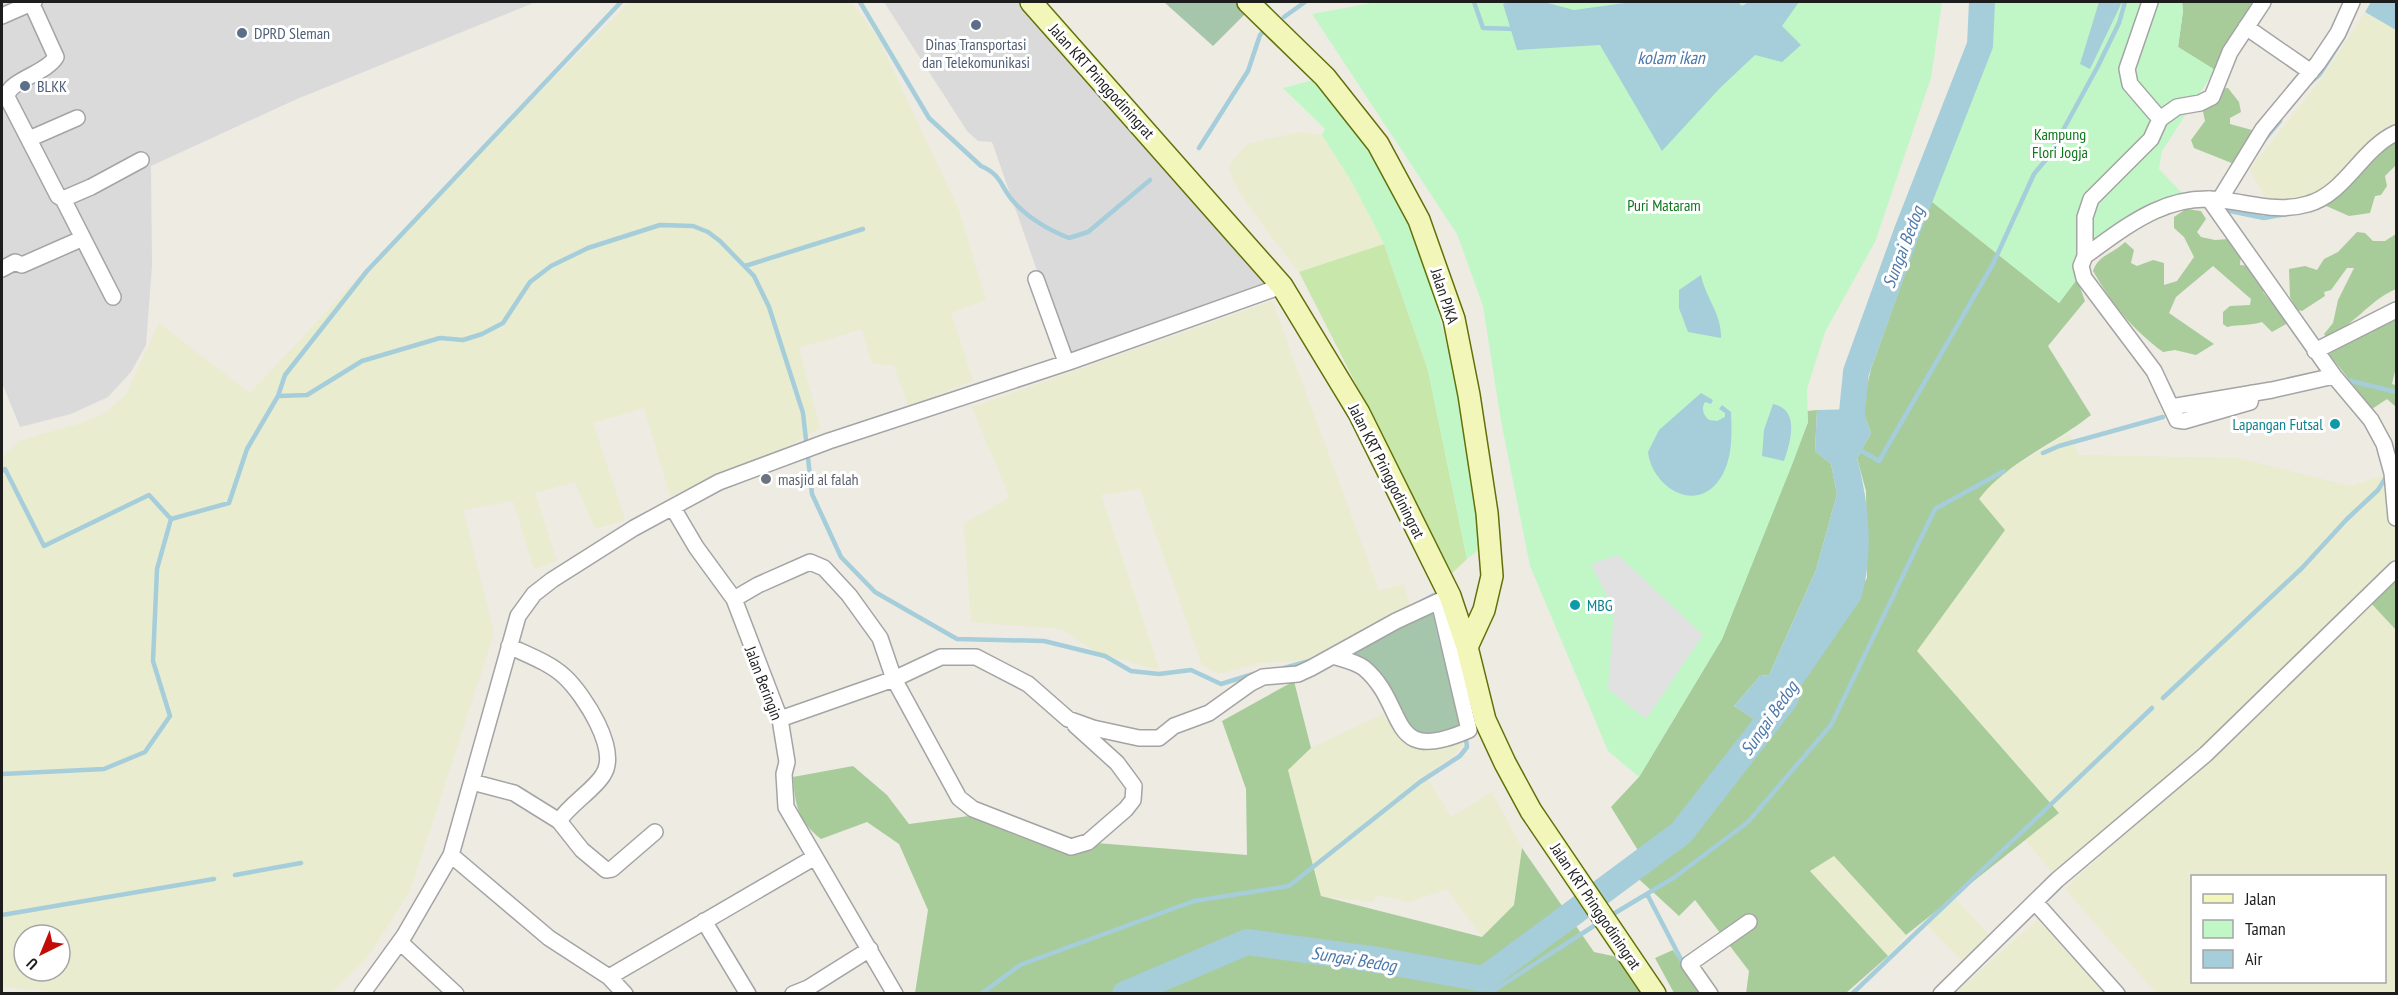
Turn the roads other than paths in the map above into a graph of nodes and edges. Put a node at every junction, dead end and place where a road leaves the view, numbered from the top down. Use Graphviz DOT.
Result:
graph roads {
  1 [pos="32,2"];
  2 [pos="1248,2"];
  3 [pos="2150,2"];
  4 [pos="2263,2"];
  5 [pos="2352,2"];
  6 [pos="1035,3"];
  7 [pos="2,16"];
  8 [pos="2246,27"];
  9 [pos="2311,72"];
  10 [pos="77,118"];
  11 [pos="2160,119"];
  12 [pos="2397,133"];
  13 [pos="29,139"];
  14 [pos="141,160"];
  15 [pos="63,199"];
  16 [pos="2215,199"];
  17 [pos="81,239"];
  18 [pos="2085,256"];
  19 [pos="2,269"];
  20 [pos="1036,279"];
  21 [pos="1282,286"];
  22 [pos="113,297"];
  23 [pos="2397,310"];
  24 [pos="2315,351"];
  25 [pos="1066,362"];
  26 [pos="2334,376"];
  27 [pos="2395,472"];
  28 [pos="673,508"];
  29 [pos="2397,518"];
  30 [pos="2397,569"];
  31 [pos="1444,598"];
  32 [pos="734,599"];
  33 [pos="509,646"];
  34 [pos="1467,646"];
  35 [pos="1334,656"];
  36 [pos="894,678"];
  37 [pos="1068,718"];
  38 [pos="780,719"];
  39 [pos="472,782"];
  40 [pos="559,821"];
  41 [pos="655,832"];
  42 [pos="451,855"];
  43 [pos="815,857"];
  44 [pos="2035,902"];
  45 [pos="704,921"];
  46 [pos="1749,922"];
  47 [pos="400,942"];
  48 [pos="870,949"];
  49 [pos="609,977"];
  50 [pos="362,993"];
  51 [pos="456,993"];
  52 [pos="626,993"];
  53 [pos="748,993"];
  54 [pos="793,993"];
  55 [pos="895,993"];
  56 [pos="1655,993"];
  57 [pos="1710,993"];
  58 [pos="1941,993"];
  59 [pos="2117,993"];
  1 -- 7 [label="street"];
  1 -- 13 [label="street"];
  2 -- 34 [label="main road, Jalan PJKA"];
  3 -- 11 [label="street"];
  4 -- 8 [label="street"];
  5 -- 9 [label="street"];
  6 -- 21 [label="main road, Jalan KRT Pringgodiningrat"];
  8 -- 9 [label="street"];
  8 -- 11 [label="street"];
  9 -- 16 [label="street"];
  10 -- 13 [label="street"];
  11 -- 18 [label="street"];
  12 -- 16 [label="street"];
  13 -- 15 [label="street"];
  14 -- 15 [label="street"];
  15 -- 17 [label="street"];
  16 -- 18 [label="street"];
  16 -- 24 [label="street"];
  17 -- 19 [label="street"];
  17 -- 22 [label="street"];
  18 -- 26 [label="street"];
  20 -- 25 [label="street"];
  21 -- 25 [label="street"];
  21 -- 31 [label="main road, Jalan KRT Pringgodiningrat"];
  23 -- 24 [label="street"];
  24 -- 26 [label="street"];
  25 -- 28 [label="street"];
  26 -- 27 [label="street"];
  27 -- 29 [label="street"];
  28 -- 32 [label="street, Jalan Beringin"];
  28 -- 33 [label="street"];
  30 -- 44 [label="street"];
  31 -- 34 [label="main road, Jalan KRT Pringgodiningrat"];
  31 -- 35 [label="street"];
  31 -- 35 [label="street"];
  32 -- 36 [label="street"];
  32 -- 38 [label="street, Jalan Beringin"];
  33 -- 39 [label="street"];
  33 -- 40 [label="street"];
  34 -- 56 [label="main road, Jalan KRT Pringgodiningrat"];
  35 -- 37 [label="street"];
  36 -- 37 [label="street"];
  36 -- 37 [label="street"];
  36 -- 38 [label="street"];
  38 -- 43 [label="street, Jalan Beringin"];
  39 -- 40 [label="street"];
  39 -- 42 [label="street"];
  40 -- 41 [label="street"];
  42 -- 47 [label="street"];
  42 -- 49 [label="street"];
  43 -- 45 [label="street"];
  43 -- 48 [label="street, Jalan Beringin"];
  44 -- 58 [label="street"];
  44 -- 59 [label="street"];
  45 -- 49 [label="street"];
  45 -- 53 [label="street"];
  46 -- 57 [label="street"];
  47 -- 50 [label="street"];
  47 -- 51 [label="street"];
  48 -- 54 [label="street"];
  48 -- 55 [label="street, Jalan Beringin"];
  49 -- 52 [label="street"];
}
